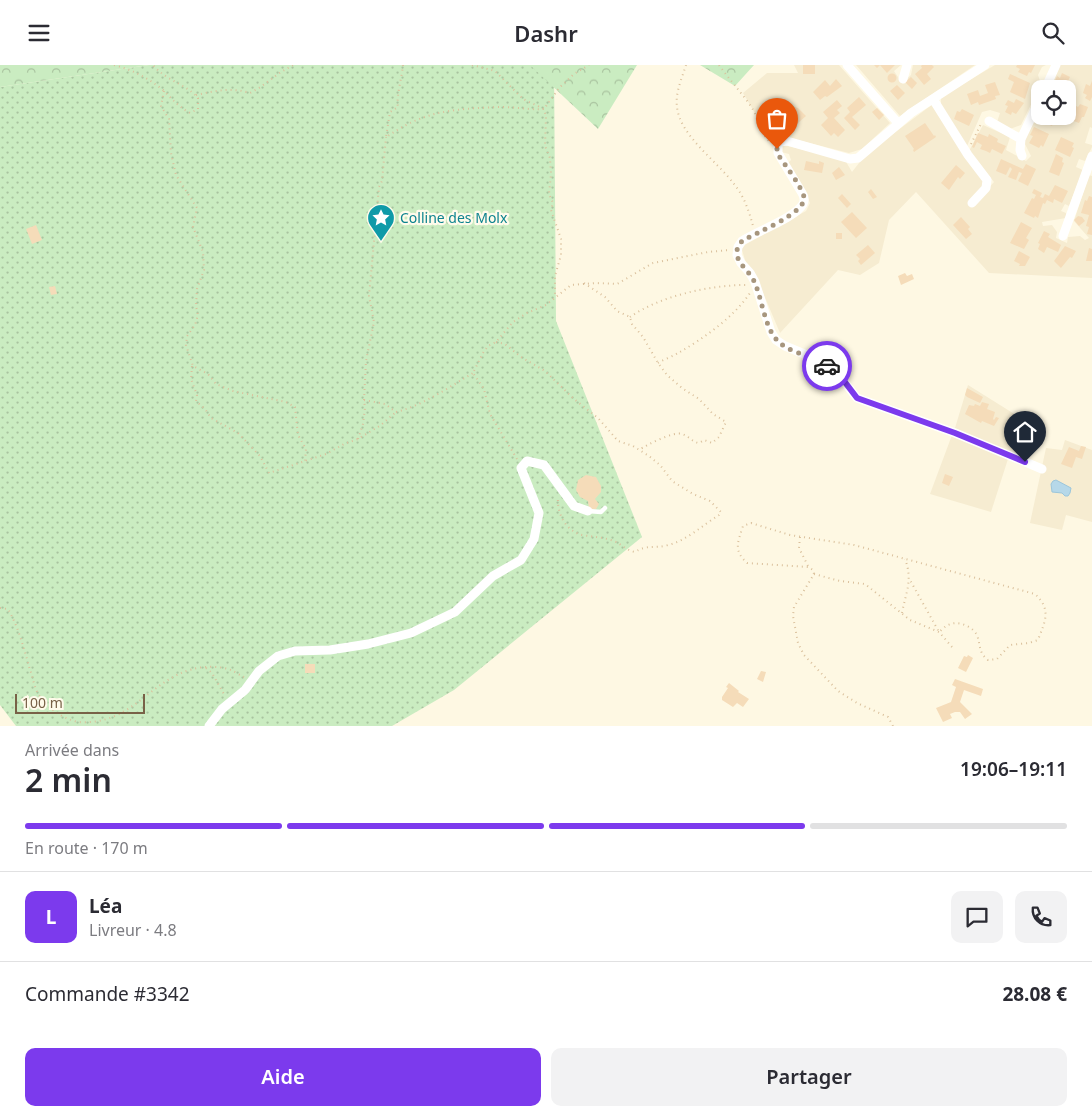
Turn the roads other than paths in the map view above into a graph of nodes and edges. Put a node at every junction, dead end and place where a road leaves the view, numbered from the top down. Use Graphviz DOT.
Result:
graph roads {
  1 [pos="847,65"];
  2 [pos="907,65"];
  3 [pos="985,65"];
  4 [pos="1056,65"];
  5 [pos="903,79"];
  6 [pos="1049,80"];
  7 [pos="933,99"];
  8 [pos="1031,118"];
  9 [pos="989,121"];
  10 [pos="898,123"];
  11 [pos="1021,139"];
  12 [pos="1022,156"];
  13 [pos="1092,156"];
  14 [pos="972,203"];
  15 [pos="1063,236"];
  16 [pos="1042,469"];
  17 [pos="605,508"];
  18 [pos="588,511"];
  19 [pos="209,726"];
  1 -- 10 [label="street"];
  2 -- 5 [label="street"];
  3 -- 7 [label="street"];
  4 -- 6 [label="street"];
  7 -- 10 [label="street"];
  7 -- 14 [label="street"];
  8 -- 11 [label="street"];
  9 -- 11 [label="street"];
  10 -- 16 [label="street"];
  11 -- 12 [label="street"];
  13 -- 15 [label="street"];
  17 -- 18 [label="lane"];
  18 -- 19 [label="street"];
}
